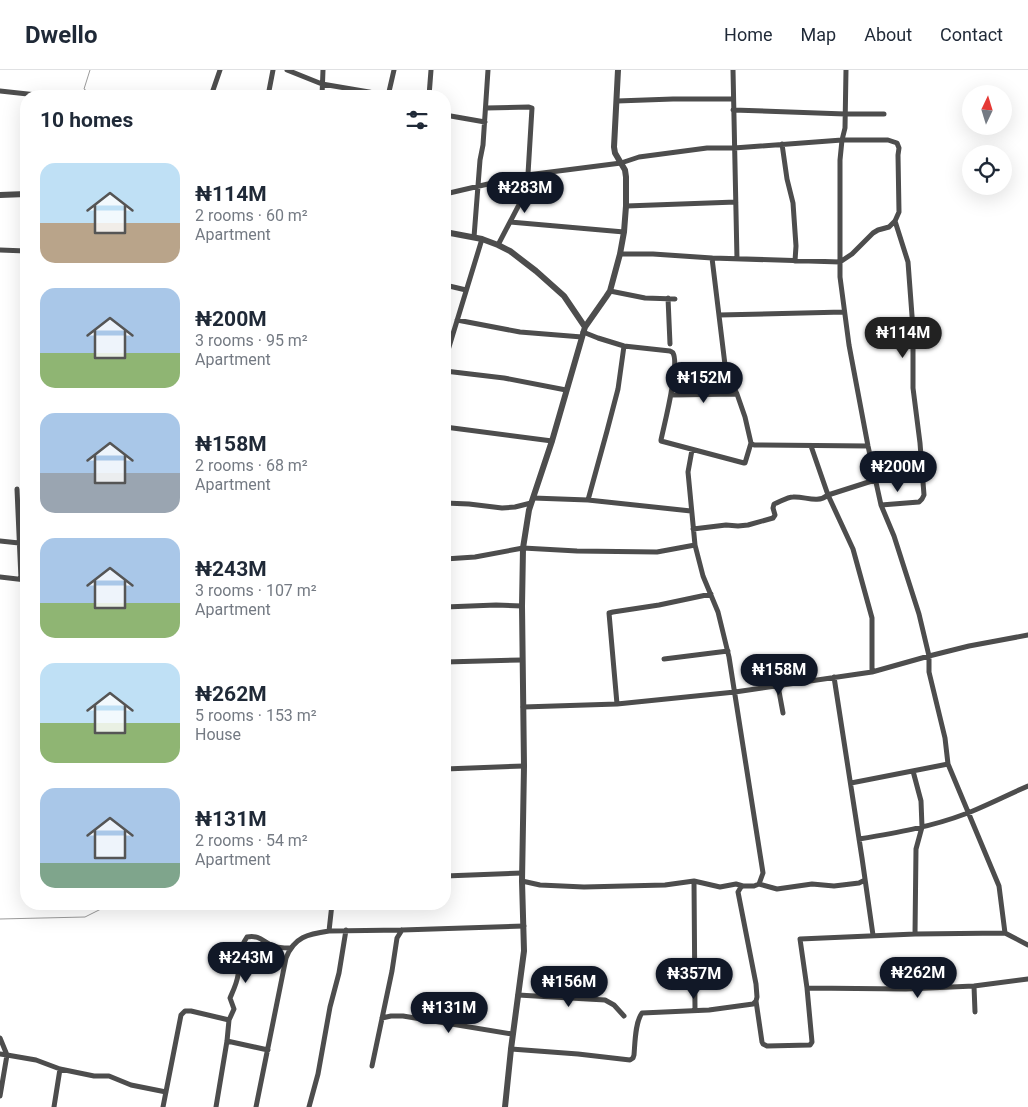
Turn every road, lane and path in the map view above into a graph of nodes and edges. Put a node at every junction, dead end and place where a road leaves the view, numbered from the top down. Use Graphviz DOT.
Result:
graph roads {
  1 [pos="220,70"];
  2 [pos="273,70"];
  3 [pos="287,70"];
  4 [pos="323,70"];
  5 [pos="394,70"];
  6 [pos="431,70"];
  7 [pos="488,70"];
  8 [pos="618,70"];
  9 [pos="733,70"];
  10 [pos="846,70"];
  11 [pos="322,84"];
  12 [pos="213,90"];
  13 [pos="269,90"];
  14 [pos="322,90"];
  15 [pos="349,90"];
  16 [pos="389,90"];
  17 [pos="430,90"];
  18 [pos="0,91"];
  19 [pos="20,93"];
  20 [pos="733,99"];
  21 [pos="616,101"];
  22 [pos="486,108"];
  23 [pos="734,110"];
  24 [pos="845,114"];
  25 [pos="884,114"];
  26 [pos="451,116"];
  27 [pos="485,122"];
  28 [pos="842,140"];
  29 [pos="782,144"];
  30 [pos="734,148"];
  31 [pos="621,163"];
  32 [pos="527,175"];
  33 [pos="478,187"];
  34 [pos="451,193"];
  35 [pos="20,194"];
  36 [pos="0,195"];
  37 [pos="736,202"];
  38 [pos="626,206"];
  39 [pos="895,221"];
  40 [pos="510,222"];
  41 [pos="624,232"];
  42 [pos="451,233"];
  43 [pos="474,237"];
  44 [pos="482,239"];
  45 [pos="498,245"];
  46 [pos="0,250"];
  47 [pos="20,251"];
  48 [pos="620,254"];
  49 [pos="712,258"];
  50 [pos="737,259"];
  51 [pos="795,261"];
  52 [pos="840,262"];
  53 [pos="451,286"];
  54 [pos="466,290"];
  55 [pos="610,291"];
  56 [pos="668,298"];
  57 [pos="675,299"];
  58 [pos="844,312"];
  59 [pos="719,315"];
  60 [pos="457,320"];
  61 [pos="584,332"];
  62 [pos="451,340"];
  63 [pos="670,344"];
  64 [pos="624,346"];
  65 [pos="451,372"];
  66 [pos="566,390"];
  67 [pos="737,394"];
  68 [pos="671,395"];
  69 [pos="451,428"];
  70 [pos="552,441"];
  71 [pos="751,443"];
  72 [pos="811,446"];
  73 [pos="868,446"];
  74 [pos="692,450"];
  75 [pos="875,480"];
  76 [pos="17,489"];
  77 [pos="828,495"];
  78 [pos="588,500"];
  79 [pos="532,501"];
  80 [pos="451,503"];
  81 [pos="880,505"];
  82 [pos="691,511"];
  83 [pos="693,529"];
  84 [pos="0,541"];
  85 [pos="20,543"];
  86 [pos="694,545"];
  87 [pos="523,548"];
  88 [pos="451,559"];
  89 [pos="0,577"];
  90 [pos="20,579"];
  91 [pos="711,594"];
  92 [pos="522,606"];
  93 [pos="451,607"];
  94 [pos="1028,635"];
  95 [pos="728,651"];
  96 [pos="929,656"];
  97 [pos="664,659"];
  98 [pos="522,660"];
  99 [pos="451,662"];
  100 [pos="872,672"];
  101 [pos="834,677"];
  102 [pos="778,686"];
  103 [pos="735,692"];
  104 [pos="617,704"];
  105 [pos="523,707"];
  106 [pos="783,714"];
  107 [pos="948,764"];
  108 [pos="524,766"];
  109 [pos="451,768"];
  110 [pos="913,771"];
  111 [pos="851,783"];
  112 [pos="1028,786"];
  113 [pos="968,813"];
  114 [pos="922,828"];
  115 [pos="859,839"];
  116 [pos="522,873"];
  117 [pos="451,876"];
  118 [pos="865,880"];
  119 [pos="522,881"];
  120 [pos="694,881"];
  121 [pos="759,884"];
  122 [pos="743,886"];
  123 [pos="331,910"];
  124 [pos="524,926"];
  125 [pos="346,930"];
  126 [pos="402,930"];
  127 [pos="329,931"];
  128 [pos="394,931"];
  129 [pos="1005,933"];
  130 [pos="915,934"];
  131 [pos="873,935"];
  132 [pos="397,938"];
  133 [pos="1028,945"];
  134 [pos="290,948"];
  135 [pos="1028,979"];
  136 [pos="974,986"];
  137 [pos="807,988"];
  138 [pos="518,995"];
  139 [pos="756,1001"];
  140 [pos="694,1010"];
  141 [pos="975,1012"];
  142 [pos="624,1016"];
  143 [pos="382,1018"];
  144 [pos="229,1020"];
  145 [pos="512,1034"];
  146 [pos="0,1038"];
  147 [pos="227,1041"];
  148 [pos="510,1049"];
  149 [pos="268,1050"];
  150 [pos="0,1054"];
  151 [pos="7,1056"];
  152 [pos="372,1066"];
  153 [pos="60,1069"];
  154 [pos="166,1092"];
  155 [pos="0,1096"];
  156 [pos="54,1107"];
  157 [pos="163,1107"];
  158 [pos="216,1107"];
  159 [pos="256,1107"];
  160 [pos="309,1107"];
  161 [pos="505,1107"];
  1 -- 12 [label="street"];
  2 -- 13 [label="street"];
  3 -- 11 [label="street"];
  4 -- 11 [label="street"];
  5 -- 16 [label="street"];
  6 -- 17 [label="street"];
  7 -- 22 [label="street"];
  8 -- 21 [label="street"];
  9 -- 20 [label="street"];
  10 -- 24 [label="street"];
  11 -- 14 [label="street"];
  11 -- 15 [label="street"];
  18 -- 19 [label="street"];
  20 -- 21 [label="street"];
  20 -- 23 [label="street"];
  21 -- 31 [label="street"];
  22 -- 27 [label="street"];
  22 -- 32 [label="street"];
  23 -- 24 [label="street"];
  23 -- 30 [label="street"];
  24 -- 25 [label="street"];
  24 -- 28 [label="street"];
  26 -- 27 [label="street"];
  27 -- 33 [label="street"];
  28 -- 29 [label="street"];
  28 -- 39 [label="street"];
  28 -- 52 [label="street"];
  29 -- 30 [label="street"];
  29 -- 51 [label="street"];
  30 -- 31 [label="street"];
  30 -- 37 [label="street"];
  31 -- 32 [label="street"];
  31 -- 38 [label="street"];
  32 -- 33 [label="street"];
  32 -- 40 [label="street"];
  33 -- 34 [label="street"];
  33 -- 43 [label="street"];
  35 -- 36 [label="street"];
  37 -- 38 [label="street"];
  37 -- 50 [label="street"];
  38 -- 41 [label="street"];
  39 -- 52 [label="street"];
  39 -- 81 [label="street"];
  40 -- 41 [label="street"];
  40 -- 45 [label="street"];
  41 -- 48 [label="street"];
  42 -- 43 [label="street"];
  43 -- 44 [label="street"];
  44 -- 45 [label="street"];
  44 -- 54 [label="street"];
  45 -- 61 [label="street"];
  46 -- 47 [label="street"];
  48 -- 49 [label="street"];
  48 -- 55 [label="street"];
  49 -- 50 [label="street"];
  49 -- 59 [label="street"];
  50 -- 51 [label="street"];
  51 -- 52 [label="street"];
  52 -- 58 [label="street"];
  53 -- 54 [label="street"];
  54 -- 60 [label="street"];
  55 -- 56 [label="street"];
  55 -- 61 [label="street"];
  56 -- 57 [label="street"];
  56 -- 63 [label="street"];
  58 -- 59 [label="street"];
  58 -- 73 [label="street"];
  59 -- 67 [label="street"];
  60 -- 61 [label="street"];
  60 -- 62 [label="street"];
  61 -- 64 [label="street"];
  61 -- 66 [label="street"];
  64 -- 68 [label="street"];
  64 -- 78 [label="street"];
  65 -- 66 [label="street"];
  66 -- 70 [label="street"];
  67 -- 68 [label="street"];
  67 -- 71 [label="street"];
  68 -- 74 [label="street"];
  69 -- 70 [label="street"];
  70 -- 79 [label="street"];
  71 -- 72 [label="street"];
  71 -- 74 [label="street"];
  72 -- 73 [label="street"];
  72 -- 77 [label="street"];
  73 -- 75 [label="street"];
  74 -- 82 [label="street"];
  75 -- 77 [label="street"];
  75 -- 81 [label="street"];
  76 -- 85 [label="street"];
  77 -- 83 [label="street"];
  77 -- 100 [label="street"];
  78 -- 79 [label="street"];
  78 -- 82 [label="street"];
  79 -- 80 [label="street"];
  79 -- 87 [label="street"];
  81 -- 96 [label="street"];
  82 -- 83 [label="street"];
  83 -- 86 [label="street"];
  84 -- 85 [label="street"];
  86 -- 87 [label="street"];
  86 -- 91 [label="street"];
  87 -- 88 [label="street"];
  87 -- 92 [label="street"];
  89 -- 90 [label="street"];
  91 -- 95 [label="street"];
  91 -- 104 [label="street"];
  92 -- 93 [label="street"];
  92 -- 98 [label="street"];
  94 -- 96 [label="street"];
  95 -- 97 [label="street"];
  95 -- 103 [label="street"];
  96 -- 100 [label="street"];
  96 -- 107 [label="street"];
  98 -- 99 [label="street"];
  98 -- 105 [label="street"];
  100 -- 101 [label="street"];
  101 -- 102 [label="street"];
  101 -- 111 [label="street"];
  102 -- 103 [label="street"];
  102 -- 106 [label="street"];
  103 -- 104 [label="street"];
  103 -- 121 [label="street"];
  104 -- 105 [label="street"];
  105 -- 108 [label="street"];
  107 -- 110 [label="street"];
  107 -- 113 [label="street"];
  108 -- 109 [label="street"];
  108 -- 116 [label="street"];
  110 -- 111 [label="street"];
  110 -- 114 [label="street"];
  111 -- 115 [label="street"];
  112 -- 113 [label="street"];
  113 -- 114 [label="street"];
  113 -- 129 [label="street"];
  114 -- 115 [label="street"];
  114 -- 130 [label="street"];
  115 -- 118 [label="street"];
  116 -- 117 [label="street"];
  116 -- 119 [label="street"];
  118 -- 121 [label="street"];
  118 -- 131 [label="street"];
  119 -- 120 [label="street"];
  119 -- 124 [label="street"];
  120 -- 122 [label="street"];
  120 -- 140 [label="street"];
  121 -- 122 [label="street"];
  122 -- 139 [label="street"];
  123 -- 127 [label="street"];
  124 -- 126 [label="street"];
  124 -- 138 [label="street"];
  125 -- 127 [label="street"];
  125 -- 128 [label="street"];
  125 -- 160 [label="street"];
  126 -- 128 [label="street"];
  126 -- 132 [label="street"];
  127 -- 134 [label="street"];
  128 -- 132 [label="street"];
  129 -- 130 [label="street"];
  129 -- 133 [label="street"];
  130 -- 131 [label="street"];
  131 -- 137 [label="street"];
  132 -- 143 [label="street"];
  134 -- 144 [label="street"];
  134 -- 149 [label="street"];
  135 -- 136 [label="street"];
  136 -- 137 [label="street"];
  136 -- 141 [label="street"];
  137 -- 139 [label="street"];
  138 -- 142 [label="street"];
  138 -- 145 [label="street"];
  139 -- 140 [label="street"];
  140 -- 148 [label="street"];
  143 -- 145 [label="street"];
  143 -- 152 [label="street"];
  144 -- 147 [label="street"];
  144 -- 154 [label="street"];
  145 -- 148 [label="street"];
  146 -- 151 [label="street"];
  147 -- 149 [label="street"];
  147 -- 158 [label="street"];
  148 -- 161 [label="street"];
  149 -- 159 [label="street"];
  150 -- 151 [label="street"];
  151 -- 153 [label="street"];
  151 -- 155 [label="street"];
  153 -- 154 [label="street"];
  153 -- 156 [label="street"];
  154 -- 157 [label="street"];
}
